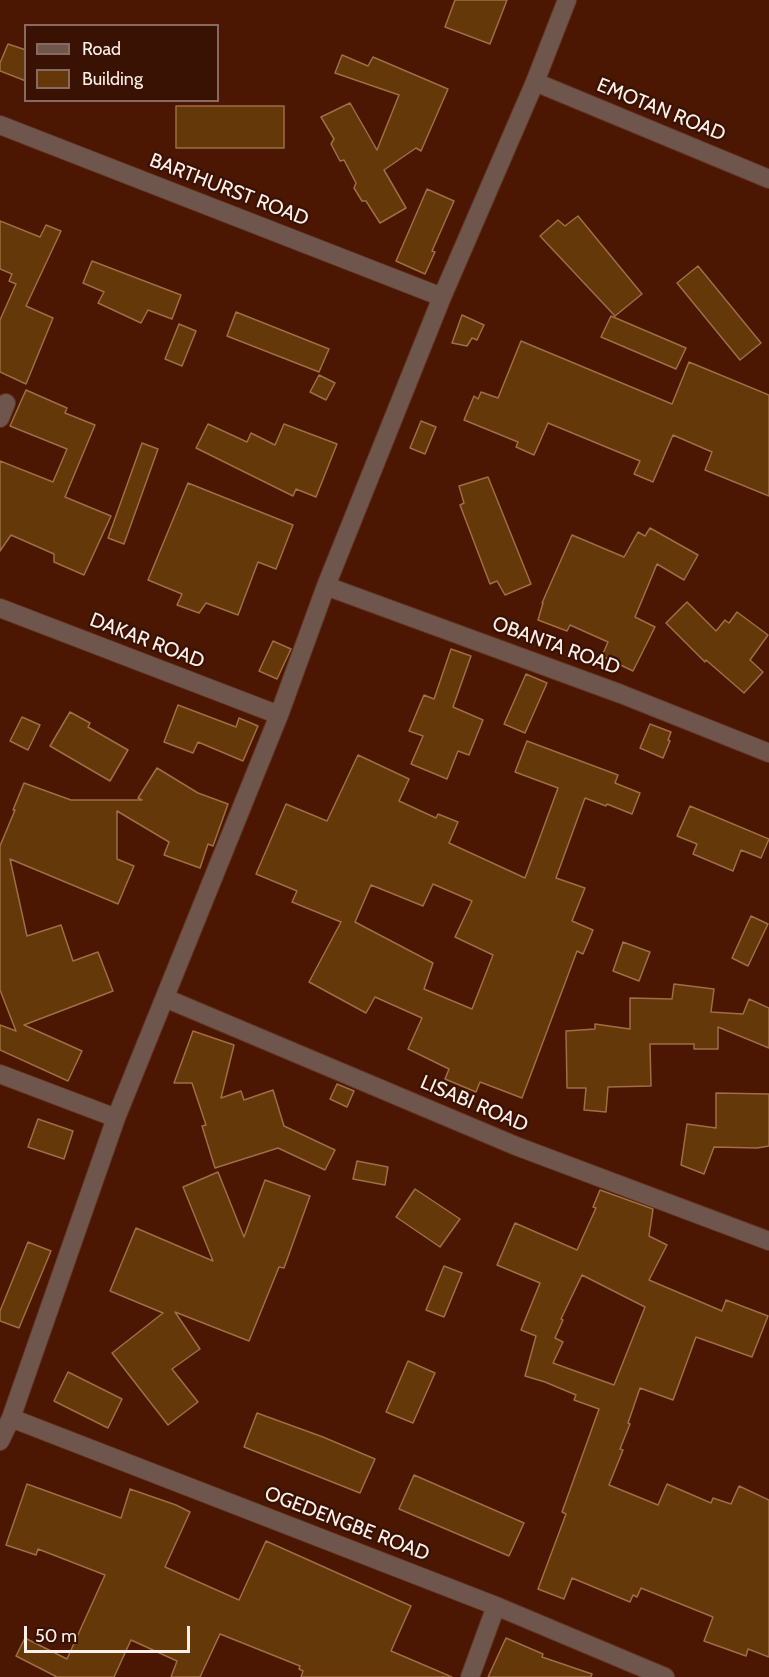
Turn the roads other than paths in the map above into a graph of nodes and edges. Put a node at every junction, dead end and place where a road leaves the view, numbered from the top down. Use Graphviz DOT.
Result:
graph roads {
  1 [pos="567,0"];
  2 [pos="535,82"];
  3 [pos="0,125"];
  4 [pos="769,179"];
  5 [pos="442,297"];
  6 [pos="326,586"];
  7 [pos="0,608"];
  8 [pos="279,715"];
  9 [pos="769,753"];
  10 [pos="165,998"];
  11 [pos="0,1074"];
  12 [pos="116,1118"];
  13 [pos="769,1241"];
  14 [pos="11,1418"];
  15 [pos="0,1441"];
  16 [pos="496,1606"];
  17 [pos="470,1677"];
  18 [pos="665,1677"];
  1 -- 2 [label="street"];
  2 -- 4 [label="street, EMOTAN ROAD"];
  2 -- 5 [label="street"];
  3 -- 5 [label="street, BARTHURST ROAD"];
  5 -- 6 [label="street"];
  6 -- 8 [label="street"];
  6 -- 9 [label="street, OBANTA ROAD"];
  7 -- 8 [label="street, DAKAR ROAD"];
  8 -- 10 [label="street"];
  10 -- 12 [label="street"];
  10 -- 13 [label="street, LISABI ROAD"];
  11 -- 12 [label="street"];
  12 -- 14 [label="street"];
  14 -- 15 [label="street"];
  14 -- 16 [label="street, OGEDENGBE ROAD"];
  16 -- 17 [label="street"];
  16 -- 18 [label="street, OGEDENGBE ROAD"];
}
